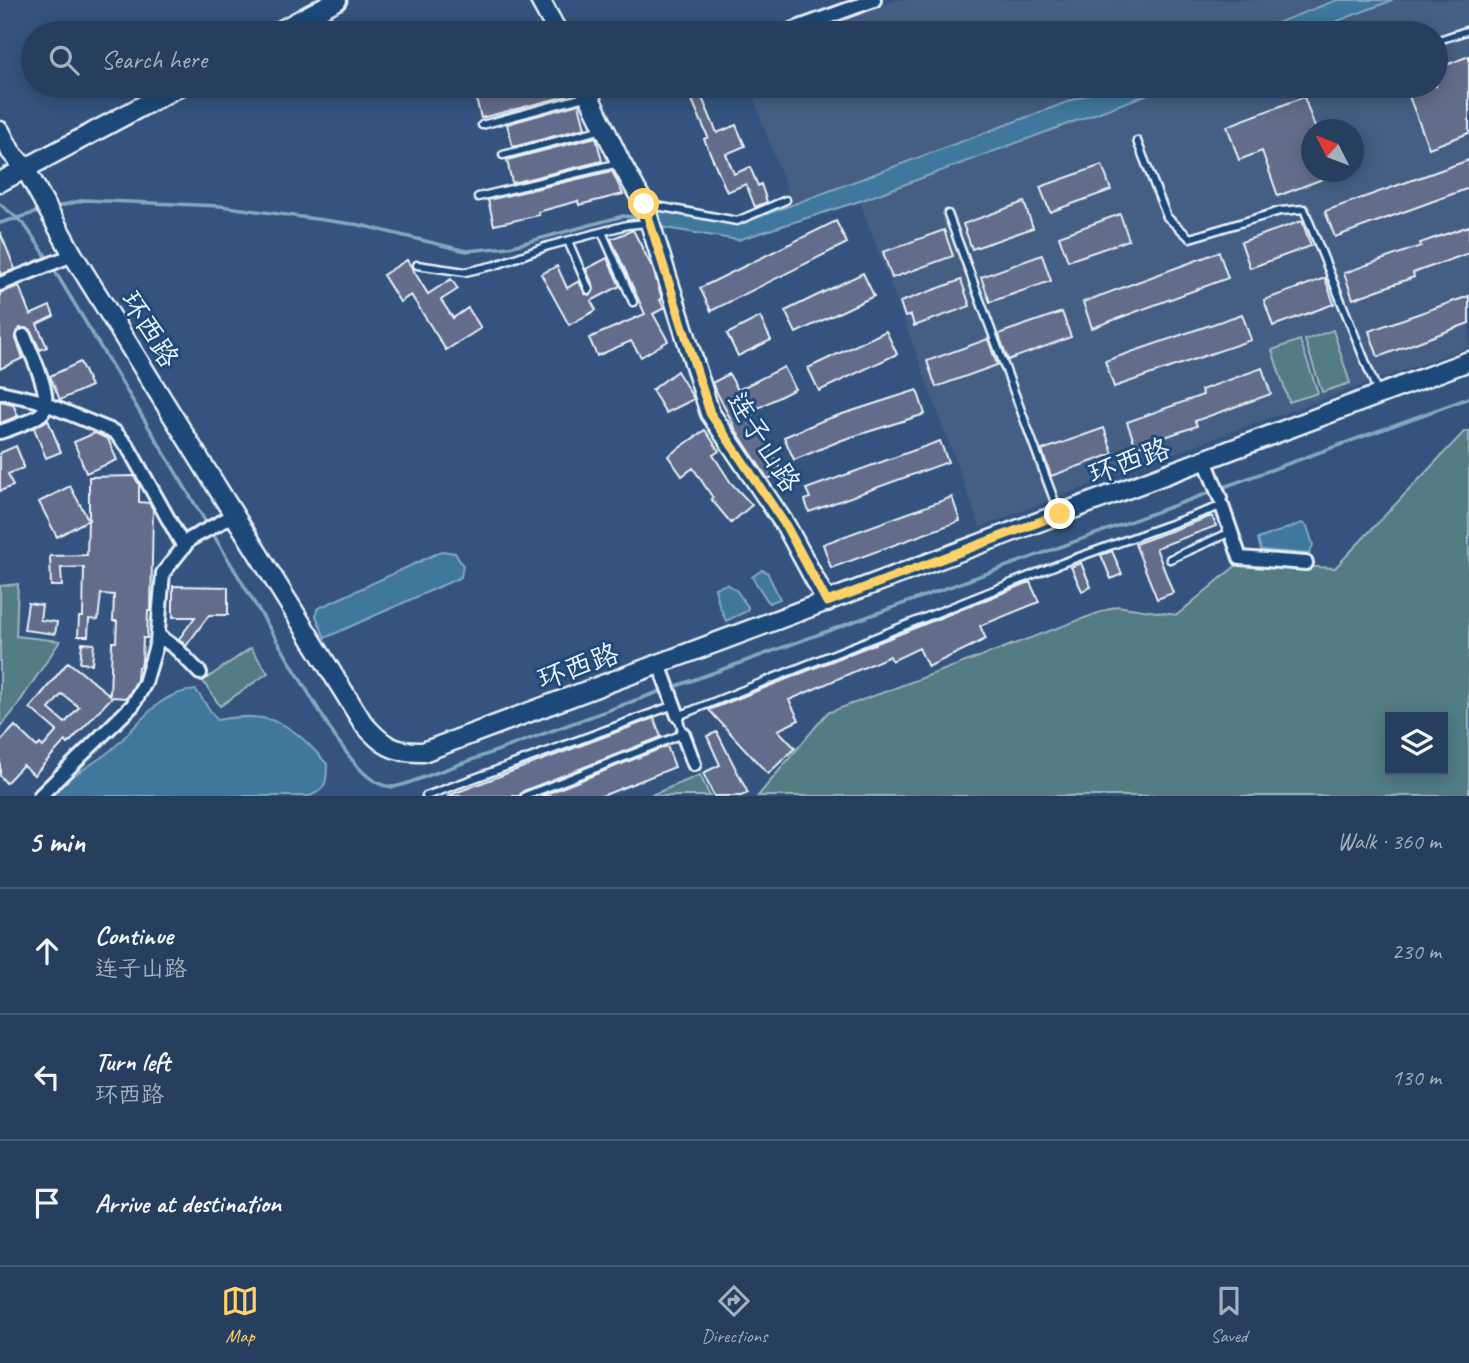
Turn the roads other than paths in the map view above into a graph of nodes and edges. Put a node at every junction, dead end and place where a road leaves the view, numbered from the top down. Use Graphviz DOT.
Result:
graph roads {
  1 [pos="337,0"];
  2 [pos="540,0"];
  3 [pos="874,0"];
  4 [pos="298,21"];
  5 [pos="551,21"];
  6 [pos="816,21"];
  7 [pos="1469,30"];
  8 [pos="1448,37"];
  9 [pos="157,98"];
  10 [pos="565,98"];
  11 [pos="589,98"];
  12 [pos="482,125"];
  13 [pos="604,129"];
  14 [pos="0,131"];
  15 [pos="1137,141"];
  16 [pos="503,155"];
  17 [pos="621,163"];
  18 [pos="25,168"];
  19 [pos="0,182"];
  20 [pos="478,197"];
  21 [pos="786,200"];
  22 [pos="644,204"];
  23 [pos="948,214"];
  24 [pos="649,222"];
  25 [pos="602,232"];
  26 [pos="568,241"];
  27 [pos="65,257"];
  28 [pos="417,265"];
  29 [pos="0,284"];
  30 [pos="589,290"];
  31 [pos="633,302"];
  32 [pos="24,335"];
  33 [pos="1469,361"];
  34 [pos="0,392"];
  35 [pos="1379,395"];
  36 [pos="47,404"];
  37 [pos="0,432"];
  38 [pos="1205,460"];
  39 [pos="1221,502"];
  40 [pos="1060,514"];
  41 [pos="234,515"];
  42 [pos="1231,532"];
  43 [pos="187,543"];
  44 [pos="1170,559"];
  45 [pos="1306,563"];
  46 [pos="827,602"];
  47 [pos="158,635"];
  48 [pos="200,673"];
  49 [pos="662,673"];
  50 [pos="674,706"];
  51 [pos="683,734"];
  52 [pos="694,764"];
  53 [pos="40,796"];
  54 [pos="426,796"];
  55 [pos="525,796"];
  1 -- 4 [label="street"];
  2 -- 5 [label="street"];
  3 -- 6 [label="street"];
  7 -- 8 [label="lane"];
  9 -- 18 [label="street"];
  10 -- 12 [label="lane"];
  11 -- 13 [label="street"];
  13 -- 16 [label="lane"];
  13 -- 17 [label="street"];
  14 -- 18 [label="street, 环西路"];
  15 -- 35 [label="lane"];
  17 -- 20 [label="lane"];
  17 -- 22 [label="street"];
  18 -- 19 [label="street"];
  18 -- 27 [label="street, 环西路"];
  21 -- 22 [label="lane"];
  22 -- 24 [label="street, 连子山路"];
  23 -- 40 [label="lane"];
  24 -- 25 [label="lane"];
  24 -- 46 [label="street, 连子山路"];
  25 -- 26 [label="lane"];
  25 -- 31 [label="lane"];
  26 -- 28 [label="lane"];
  26 -- 30 [label="lane"];
  27 -- 29 [label="street"];
  27 -- 41 [label="street, 环西路"];
  32 -- 36 [label="street"];
  33 -- 35 [label="street, 环西路"];
  34 -- 36 [label="street"];
  35 -- 38 [label="street, 环西路"];
  36 -- 37 [label="street"];
  36 -- 43 [label="street"];
  38 -- 39 [label="street"];
  38 -- 40 [label="street, 环西路"];
  39 -- 42 [label="street"];
  39 -- 50 [label="lane"];
  40 -- 46 [label="street, 环西路"];
  41 -- 43 [label="street"];
  41 -- 49 [label="street, 环西路"];
  42 -- 44 [label="lane"];
  42 -- 45 [label="street"];
  43 -- 47 [label="street"];
  46 -- 49 [label="street, 环西路"];
  47 -- 48 [label="street"];
  47 -- 53 [label="street"];
  49 -- 50 [label="street"];
  50 -- 51 [label="lane"];
  50 -- 54 [label="lane"];
  51 -- 52 [label="street"];
  51 -- 55 [label="lane"];
}
